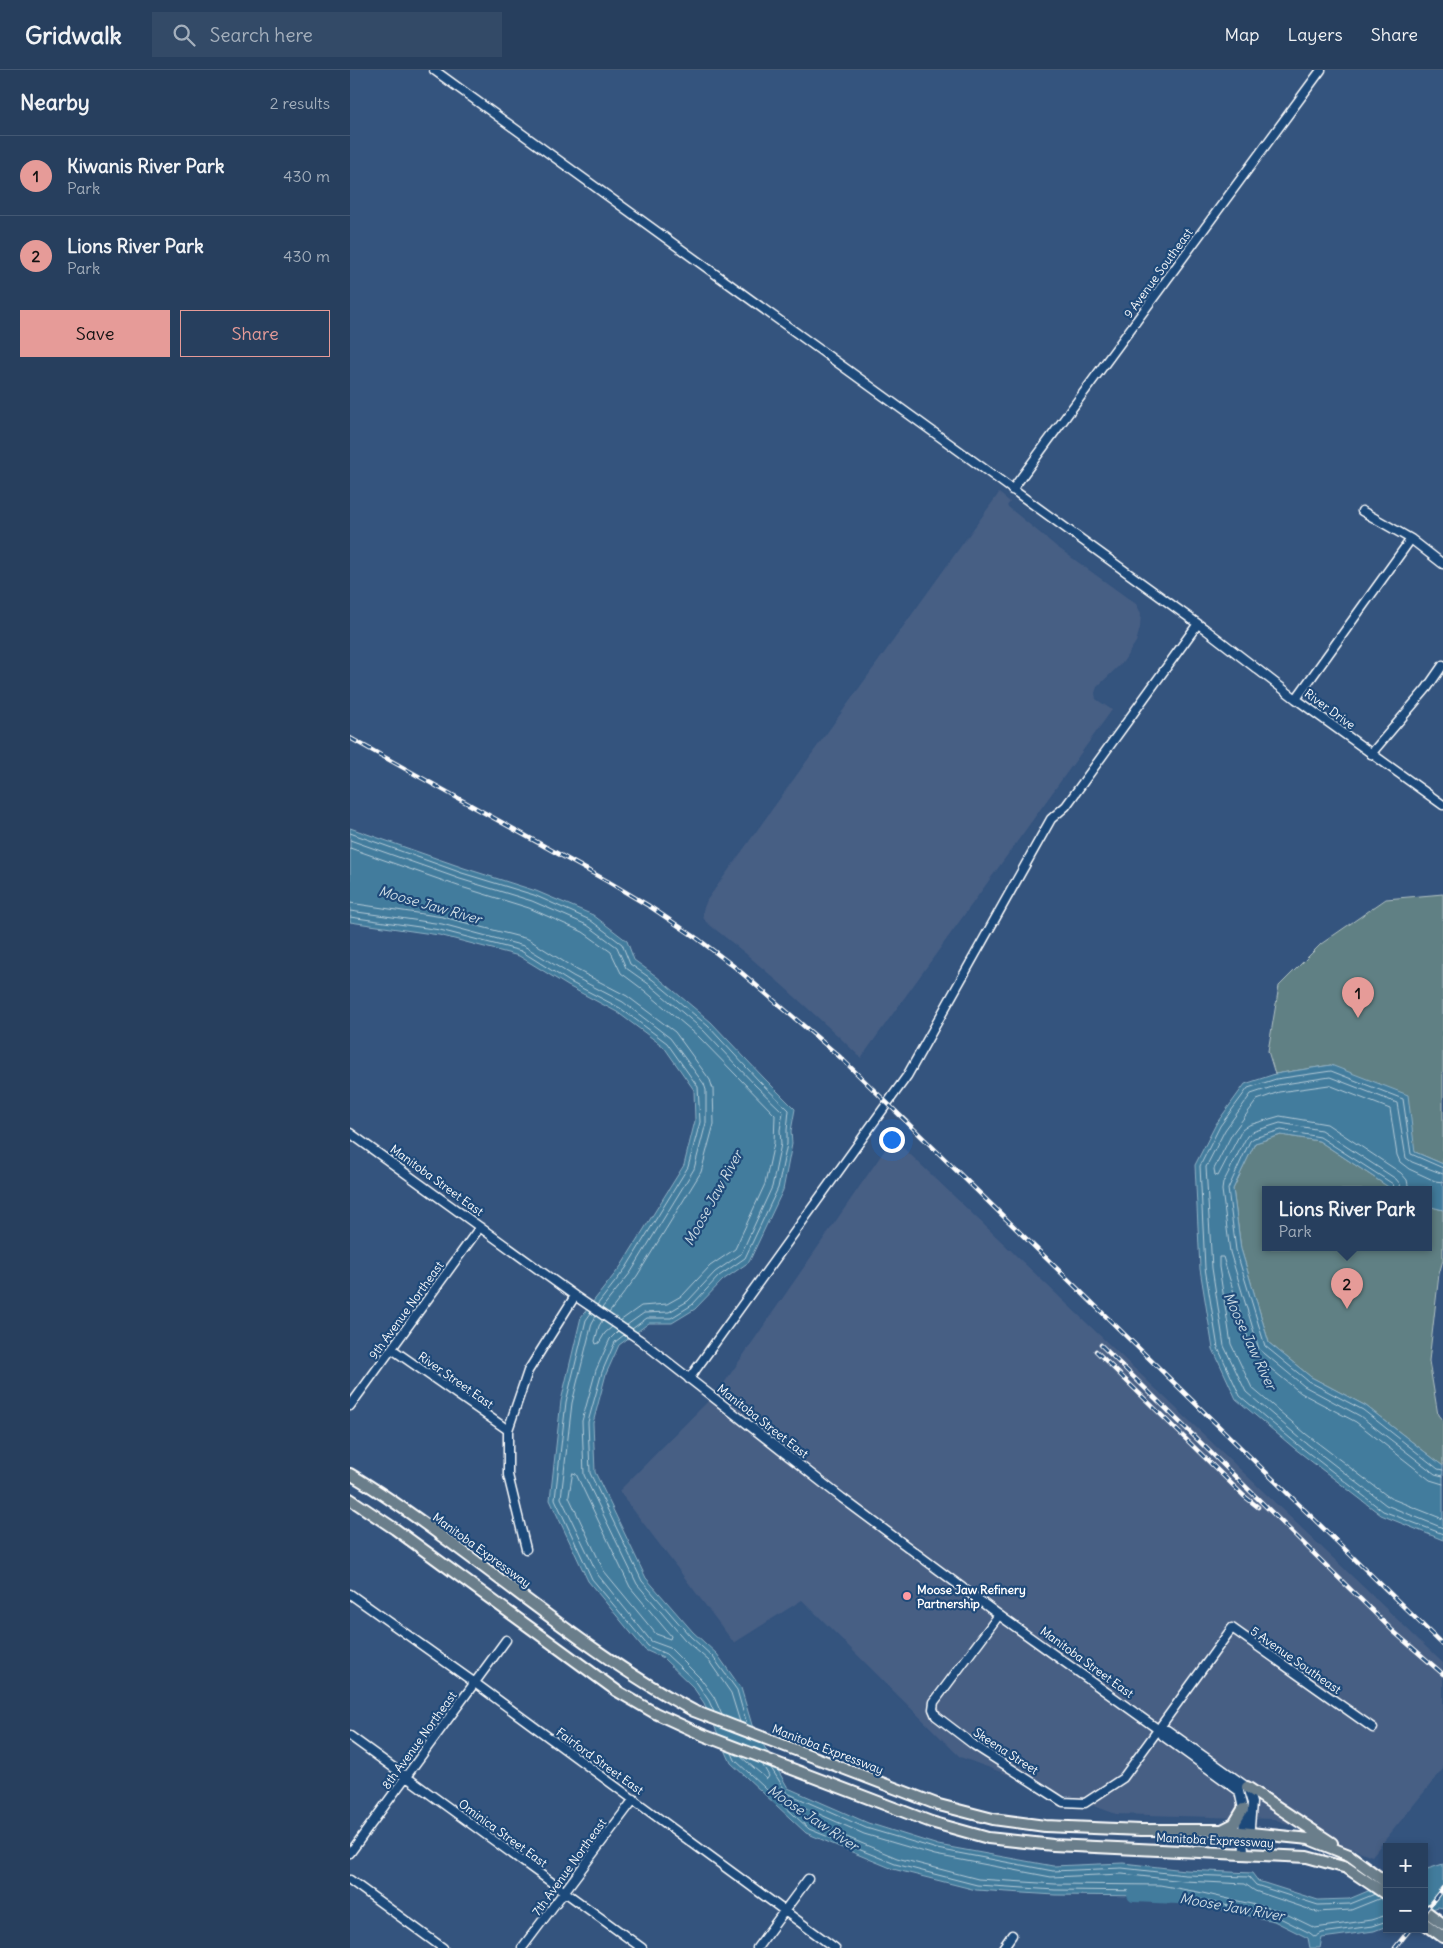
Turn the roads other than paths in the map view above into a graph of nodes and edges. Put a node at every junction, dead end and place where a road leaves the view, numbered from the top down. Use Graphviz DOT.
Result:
graph roads {
  1 [pos="434,70"];
  2 [pos="1321,70"];
  3 [pos="1012,490"];
  4 [pos="1362,510"];
  5 [pos="1411,540"];
  6 [pos="1443,564"];
  7 [pos="1197,625"];
  8 [pos="1443,665"];
  9 [pos="1296,699"];
  10 [pos="1371,754"];
  11 [pos="1443,805"];
  12 [pos="350,1132"];
  13 [pos="480,1227"];
  14 [pos="575,1296"];
  15 [pos="392,1349"];
  16 [pos="689,1379"];
  17 [pos="350,1406"];
  18 [pos="508,1430"];
  19 [pos="350,1474"];
  20 [pos="350,1499"];
  21 [pos="526,1548"];
  22 [pos="350,1594"];
  23 [pos="999,1615"];
  24 [pos="506,1640"];
  25 [pos="475,1683"];
  26 [pos="1160,1728"];
  27 [pos="1373,1728"];
  28 [pos="350,1736"];
  29 [pos="407,1777"];
  30 [pos="1247,1787"];
  31 [pos="634,1799"];
  32 [pos="1243,1809"];
  33 [pos="1221,1830"];
  34 [pos="1247,1832"];
  35 [pos="350,1854"];
  36 [pos="1244,1855"];
  37 [pos="1349,1855"];
  38 [pos="1360,1869"];
  39 [pos="808,1879"];
  40 [pos="350,1880"];
  41 [pos="1383,1881"];
  42 [pos="564,1892"];
  43 [pos="1383,1892"];
  44 [pos="784,1911"];
  45 [pos="1428,1915"];
  46 [pos="1428,1925"];
  47 [pos="1441,1931"];
  48 [pos="1012,1935"];
  49 [pos="443,1948"];
  50 [pos="522,1948"];
  51 [pos="642,1948"];
  52 [pos="758,1948"];
  53 [pos="835,1948"];
  54 [pos="1003,1948"];
  1 -- 3 [label="street, River Drive"];
  2 -- 3 [label="street, 9 Avenue Southeast"];
  3 -- 7 [label="street, River Drive"];
  4 -- 5 [label="street"];
  5 -- 6 [label="street"];
  5 -- 9 [label="street"];
  7 -- 9 [label="street, River Drive"];
  7 -- 16 [label="street"];
  8 -- 10 [label="street"];
  9 -- 10 [label="street, River Drive"];
  10 -- 11 [label="street, River Drive"];
  12 -- 13 [label="street, Manitoba Street East"];
  13 -- 14 [label="street, Manitoba Street East"];
  13 -- 15 [label="street, 9th Avenue Northeast"];
  14 -- 16 [label="street, Manitoba Street East"];
  14 -- 18 [label="street"];
  15 -- 17 [label="street, 9th Avenue Northeast"];
  15 -- 18 [label="street, River Street East"];
  16 -- 23 [label="street, Manitoba Street East"];
  18 -- 21 [label="street"];
  19 -- 33 [label="main road, Manitoba Expressway"];
  20 -- 36 [label="main road, Manitoba Expressway"];
  22 -- 25 [label="street, Fairford Street East"];
  23 -- 26 [label="street, Manitoba Street East"];
  23 -- 26 [label="street, Skeena Street"];
  24 -- 25 [label="street, 8th Avenue Northeast"];
  25 -- 29 [label="street, 8th Avenue Northeast"];
  25 -- 31 [label="street, Fairford Street East"];
  26 -- 27 [label="street, 5 Avenue Southeast"];
  26 -- 30 [label="street, Manitoba Street East"];
  26 -- 32 [label="street, Manitoba Street East"];
  28 -- 29 [label="street, Ominica Street East"];
  29 -- 35 [label="street, 8th Avenue Northeast"];
  29 -- 42 [label="street, Ominica Street East"];
  30 -- 34 [label="street, Manitoba Street East"];
  30 -- 37 [label="main road"];
  31 -- 42 [label="street, 7th Avenue Northeast"];
  31 -- 44 [label="street, Fairford Street East"];
  32 -- 33 [label="main road"];
  32 -- 34 [label="street, Manitoba Street East"];
  33 -- 34 [label="main road, Manitoba Expressway"];
  34 -- 36 [label="street, Manitoba Street East"];
  34 -- 37 [label="main road, Manitoba Expressway"];
  36 -- 38 [label="main road, Manitoba Expressway"];
  37 -- 38 [label="main road, Manitoba Expressway"];
  38 -- 41 [label="main road"];
  38 -- 43 [label="main road"];
  39 -- 44 [label="street"];
  40 -- 49 [label="street"];
  42 -- 50 [label="street, 7th Avenue Northeast"];
  42 -- 51 [label="street, Ominica Street East"];
  44 -- 52 [label="street"];
  44 -- 53 [label="street, Fairford Street East"];
  45 -- 47 [label="main road"];
  46 -- 47 [label="main road"];
  48 -- 54 [label="street"];
}
